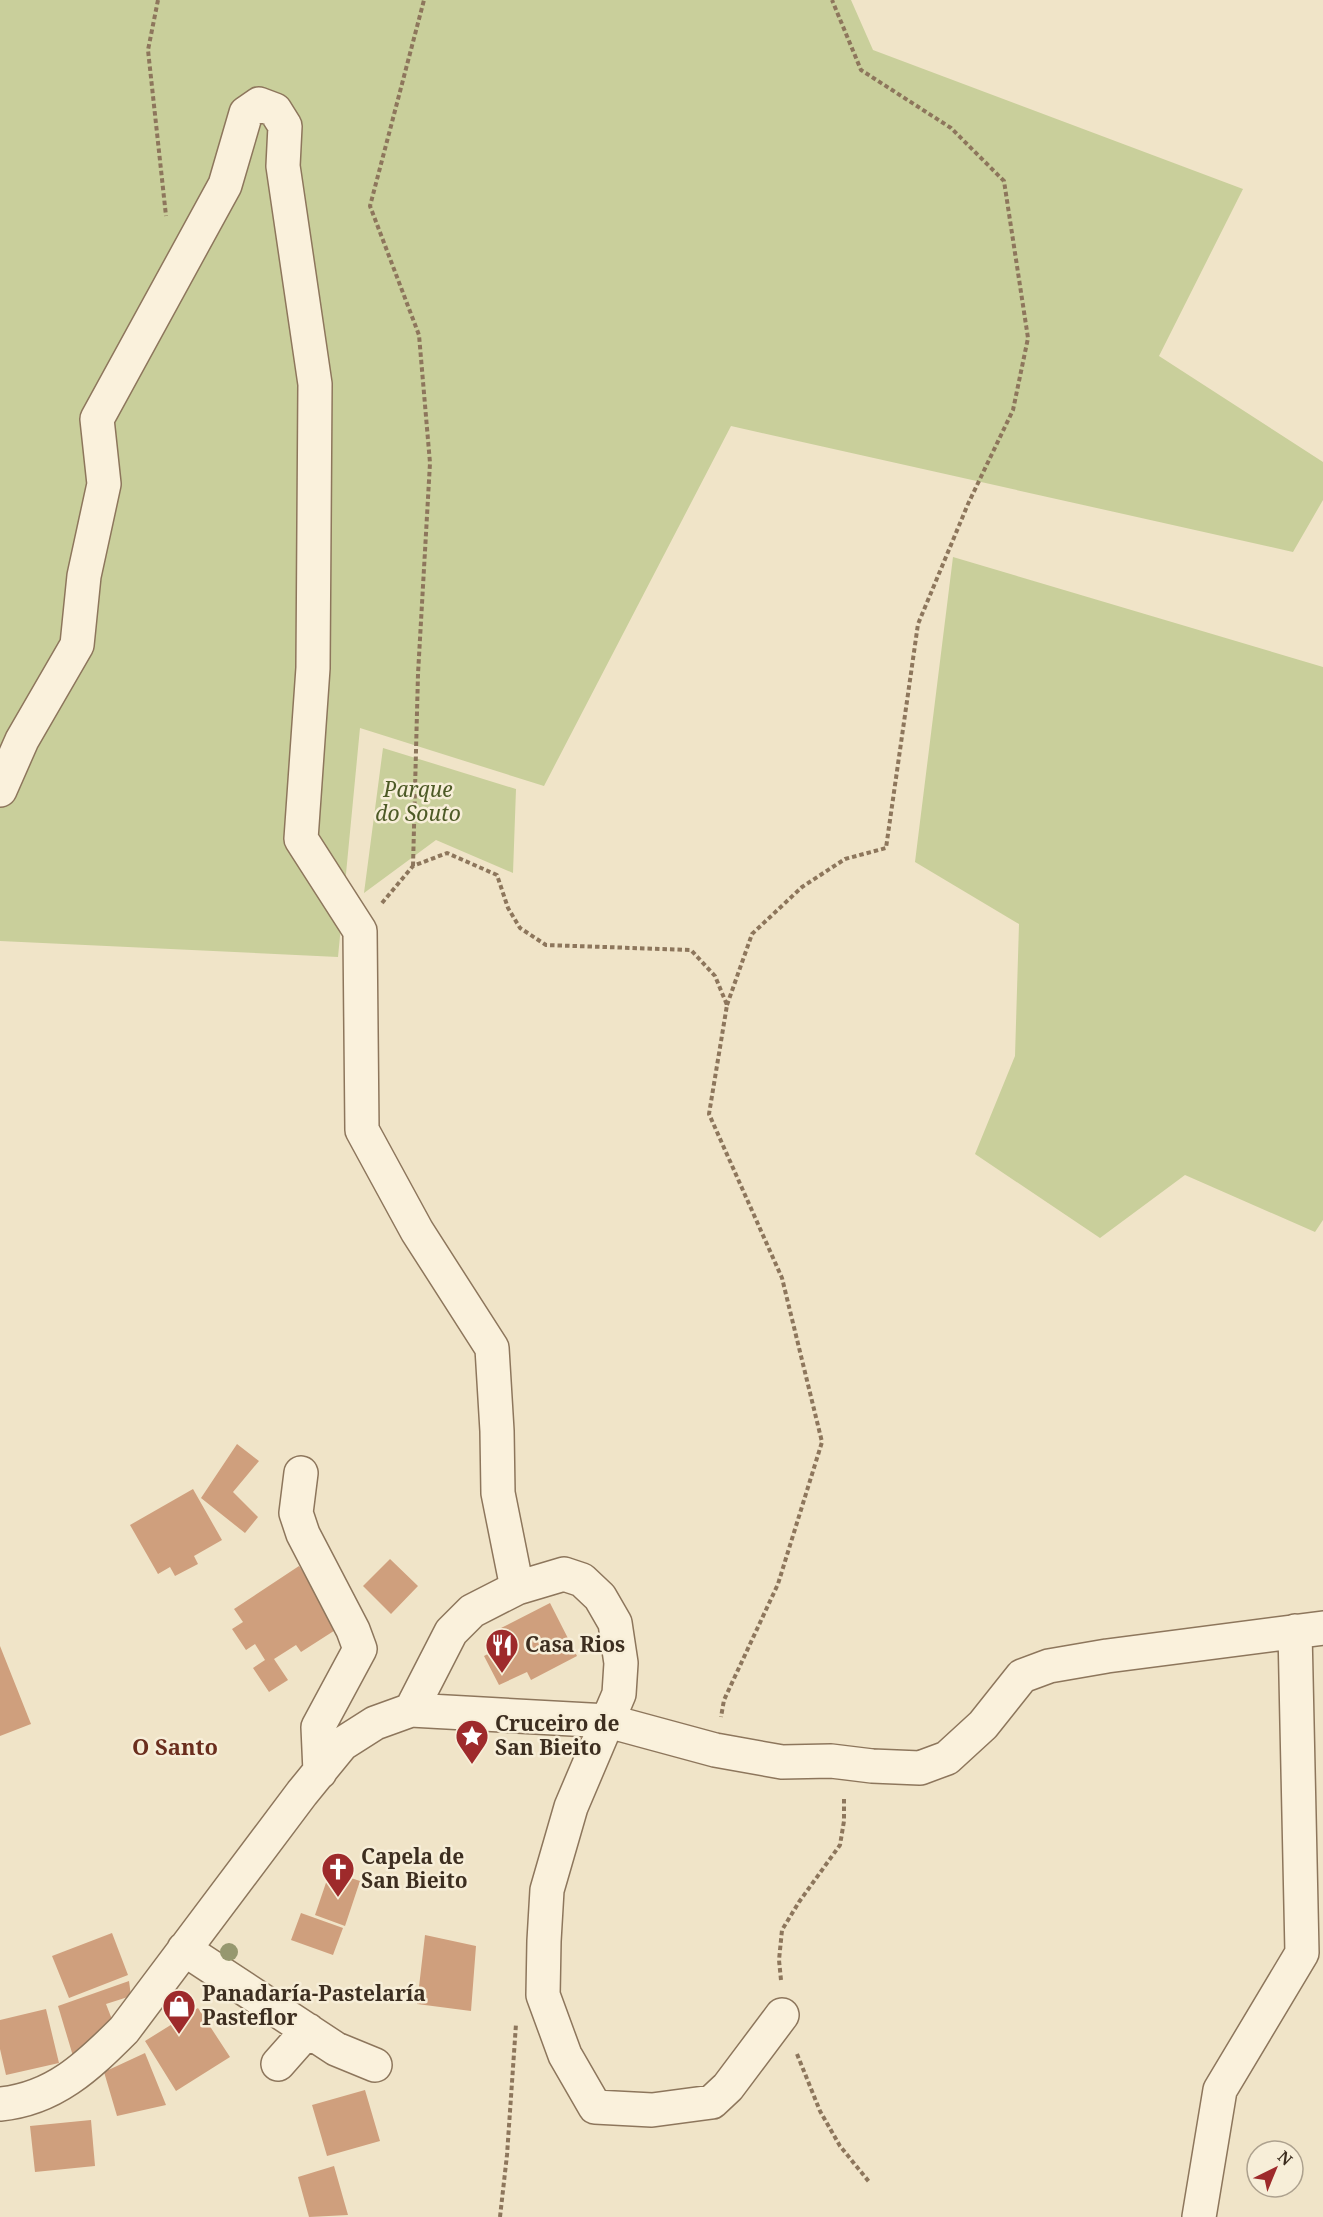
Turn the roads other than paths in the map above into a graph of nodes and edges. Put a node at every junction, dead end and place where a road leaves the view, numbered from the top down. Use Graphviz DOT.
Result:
graph roads {
  1 [pos="0,790"];
  2 [pos="301,1473"];
  3 [pos="524,1586"];
  4 [pos="1309,1629"];
  5 [pos="411,1710"];
  6 [pos="601,1721"];
  7 [pos="320,1772"];
  8 [pos="184,1949"];
  9 [pos="782,2014"];
  10 [pos="308,2030"];
  11 [pos="278,2064"];
  12 [pos="375,2065"];
  13 [pos="0,2104"];
  14 [pos="1198,2217"];
  1 -- 3 [label="street"];
  2 -- 7 [label="street"];
  3 -- 5 [label="street"];
  3 -- 6 [label="street"];
  4 -- 6 [label="street"];
  4 -- 14 [label="street"];
  5 -- 6 [label="street"];
  5 -- 7 [label="street"];
  6 -- 9 [label="street"];
  7 -- 8 [label="street"];
  8 -- 10 [label="street"];
  8 -- 13 [label="street"];
  10 -- 11 [label="street"];
  10 -- 12 [label="street"];
}
